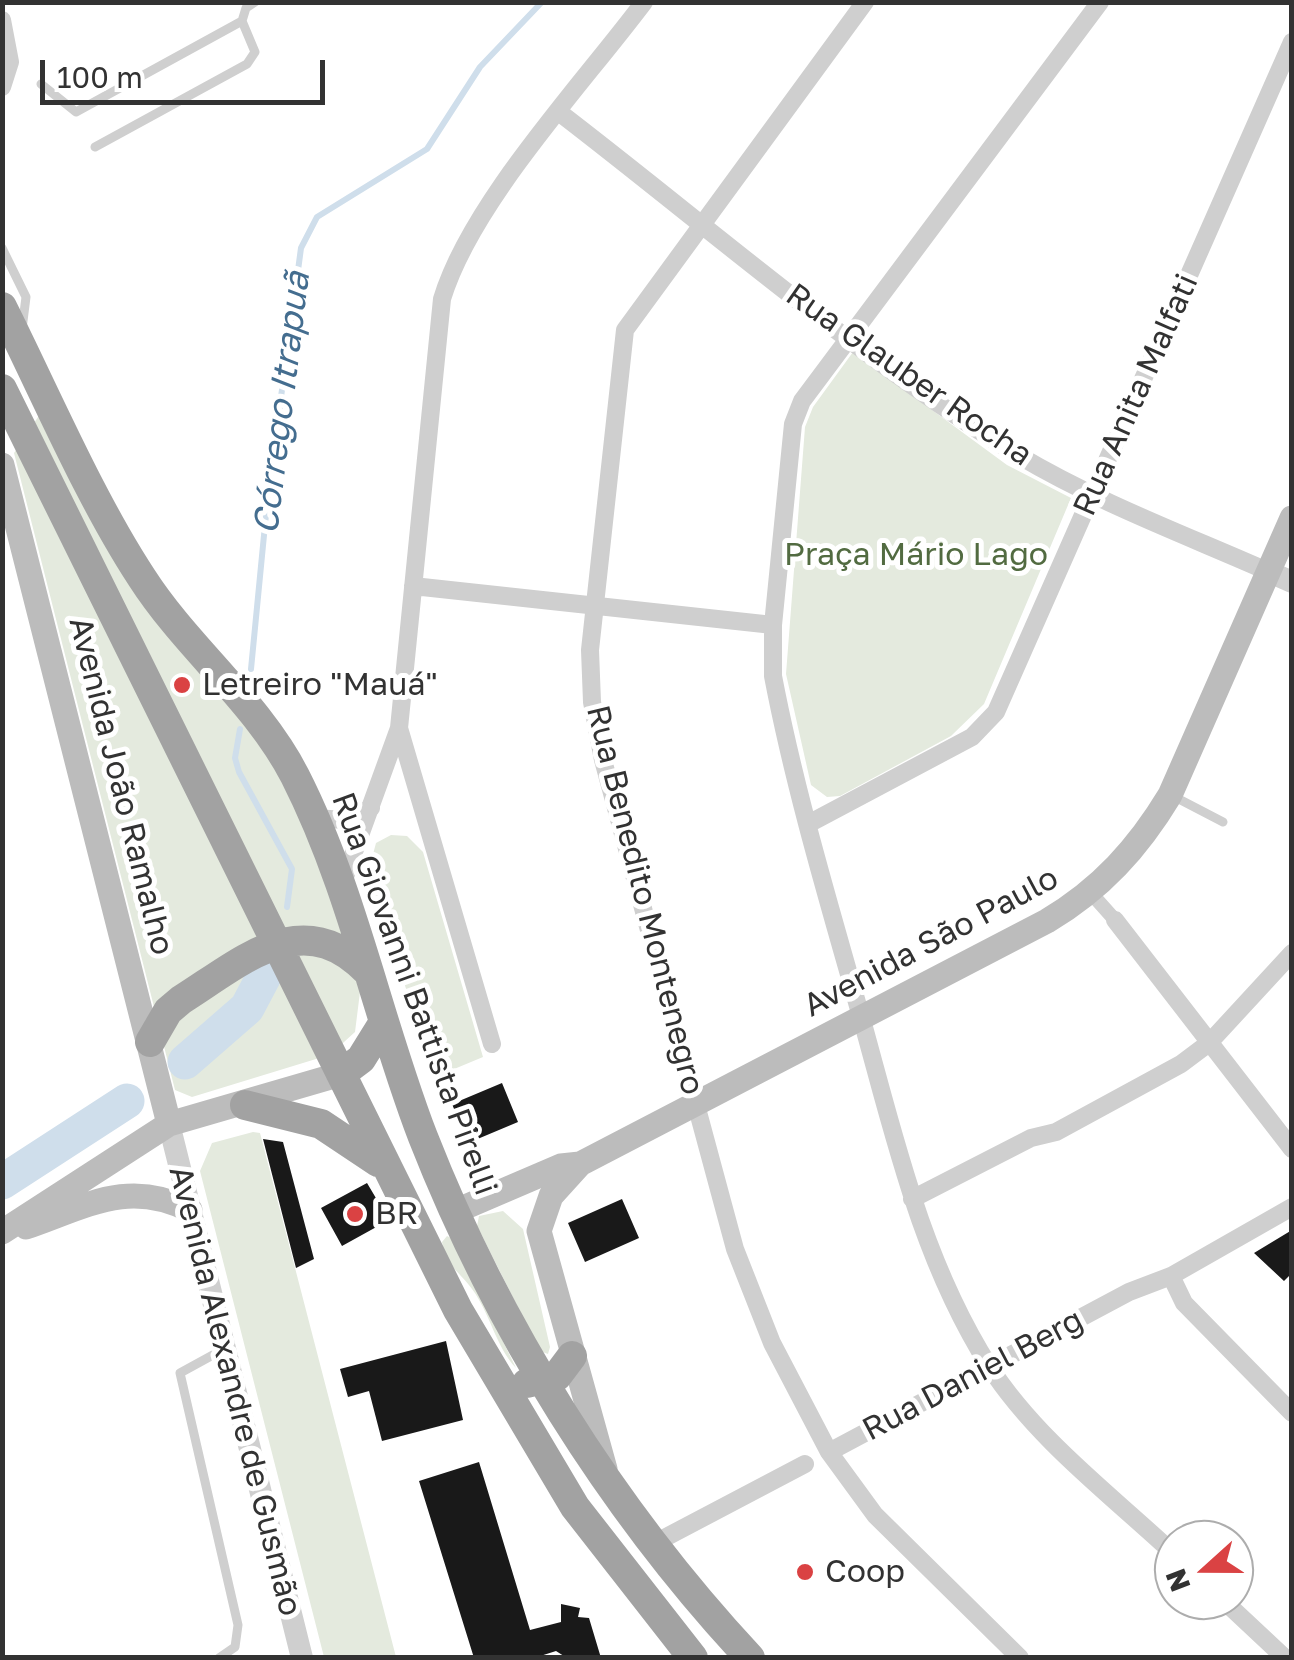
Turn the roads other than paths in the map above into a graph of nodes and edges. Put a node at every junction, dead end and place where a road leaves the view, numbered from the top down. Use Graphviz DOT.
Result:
graph roads {
  1 [pos="255,2"];
  2 [pos="644,2"];
  3 [pos="865,2"];
  4 [pos="1100,2"];
  5 [pos="2,20"];
  6 [pos="242,21"];
  7 [pos="1292,42"];
  8 [pos="41,84"];
  9 [pos="2,87"];
  10 [pos="560,113"];
  11 [pos="96,147"];
  12 [pos="704,224"];
  13 [pos="2,248"];
  14 [pos="2,307"];
  15 [pos="849,338"];
  16 [pos="19,341"];
  17 [pos="2,390"];
  18 [pos="2,466"];
  19 [pos="1092,496"];
  20 [pos="1292,518"];
  21 [pos="1267,571"];
  22 [pos="1292,582"];
  23 [pos="414,586"];
  24 [pos="594,606"];
  25 [pos="773,625"];
  26 [pos="399,728"];
  27 [pos="1170,795"];
  28 [pos="371,808"];
  29 [pos="315,818"];
  30 [pos="810,822"];
  31 [pos="1222,822"];
  32 [pos="341,887"];
  33 [pos="1090,892"];
  34 [pos="1115,920"];
  35 [pos="279,943"];
  36 [pos="1292,953"];
  37 [pos="370,974"];
  38 [pos="861,1018"];
  39 [pos="384,1022"];
  40 [pos="150,1042"];
  41 [pos="1209,1043"];
  42 [pos="492,1044"];
  43 [pos="341,1074"];
  44 [pos="697,1102"];
  45 [pos="245,1104"];
  46 [pos="169,1124"];
  47 [pos="1292,1149"];
  48 [pos="580,1164"];
  49 [pos="387,1170"];
  50 [pos="498,1192"];
  51 [pos="912,1200"];
  52 [pos="1292,1206"];
  53 [pos="190,1210"];
  54 [pos="456,1212"];
  55 [pos="539,1231"];
  56 [pos="2,1234"];
  57 [pos="427,1249"];
  58 [pos="1170,1276"];
  59 [pos="458,1310"];
  60 [pos="225,1348"];
  61 [pos="572,1356"];
  62 [pos="990,1368"];
  63 [pos="545,1382"];
  64 [pos="1292,1413"];
  65 [pos="830,1452"];
  66 [pos="806,1464"];
  67 [pos="608,1480"];
  68 [pos="1154,1535"];
  69 [pos="653,1544"];
  70 [pos="1245,1620"];
  71 [pos="1012,1655"];
  72 [pos="219,1658"];
  73 [pos="302,1658"];
  74 [pos="693,1658"];
  75 [pos="750,1658"];
  76 [pos="1285,1658"];
  1 -- 6 [label="lane"];
  2 -- 10 [label="street"];
  3 -- 12 [label="street, Rua Benedito Montenegro"];
  4 -- 15 [label="street"];
  5 -- 9 [label="street"];
  6 -- 8 [label="lane"];
  6 -- 11 [label="lane"];
  7 -- 19 [label="street, Rua Anita Malfati"];
  10 -- 12 [label="street, Rua Glauber Rocha"];
  10 -- 23 [label="street"];
  12 -- 15 [label="street, Rua Glauber Rocha"];
  12 -- 24 [label="street, Rua Benedito Montenegro"];
  13 -- 16 [label="lane"];
  14 -- 16 [label="highway"];
  15 -- 19 [label="street, Rua Glauber Rocha"];
  15 -- 25 [label="street"];
  16 -- 29 [label="highway, Rua Giovanni Battista Pirelli"];
  17 -- 35 [label="highway, Avenida João Ramalho"];
  18 -- 40 [label="main road, Avenida João Ramalho"];
  19 -- 21 [label="street, Rua Glauber Rocha"];
  19 -- 30 [label="street, Rua Anita Malfati"];
  20 -- 21 [label="main road, Avenida São Paulo"];
  21 -- 22 [label="street, Rua Glauber Rocha"];
  21 -- 27 [label="main road, Avenida São Paulo"];
  23 -- 24 [label="street"];
  23 -- 26 [label="street"];
  24 -- 25 [label="street"];
  24 -- 44 [label="street, Rua Benedito Montenegro"];
  25 -- 30 [label="street"];
  26 -- 28 [label="street"];
  26 -- 42 [label="street"];
  27 -- 31 [label="lane"];
  27 -- 33 [label="main road, Avenida São Paulo"];
  28 -- 29 [label="street"];
  28 -- 32 [label="street"];
  29 -- 32 [label="highway, Rua Giovanni Battista Pirelli"];
  30 -- 38 [label="street"];
  32 -- 37 [label="highway, Rua Giovanni Battista Pirelli"];
  33 -- 34 [label="street"];
  33 -- 38 [label="main road, Avenida São Paulo"];
  34 -- 41 [label="street"];
  35 -- 37 [label="highway"];
  35 -- 40 [label="highway"];
  35 -- 43 [label="highway"];
  36 -- 41 [label="street"];
  37 -- 39 [label="highway, Rua Giovanni Battista Pirelli"];
  38 -- 44 [label="main road, Avenida São Paulo"];
  38 -- 51 [label="street"];
  39 -- 43 [label="highway"];
  39 -- 54 [label="highway, Rua Giovanni Battista Pirelli"];
  40 -- 46 [label="main road, Avenida João Ramalho"];
  41 -- 47 [label="street"];
  41 -- 51 [label="street"];
  43 -- 45 [label="main road"];
  43 -- 49 [label="highway"];
  44 -- 48 [label="main road, Avenida São Paulo"];
  44 -- 65 [label="street, Rua Benedito Montenegro"];
  45 -- 46 [label="main road"];
  45 -- 49 [label="highway"];
  46 -- 53 [label="street, Avenida Alexandre de Gusmão"];
  46 -- 56 [label="main road"];
  48 -- 50 [label="main road, Avenida São Paulo"];
  48 -- 55 [label="main road, Avenida São Paulo"];
  49 -- 57 [label="highway"];
  50 -- 54 [label="main road, Avenida São Paulo"];
  50 -- 55 [label="main road"];
  51 -- 62 [label="street"];
  52 -- 58 [label="street, Rua Daniel Berg"];
  53 -- 56 [label="main road"];
  53 -- 60 [label="street, Avenida Alexandre de Gusmão"];
  54 -- 57 [label="highway"];
  54 -- 63 [label="highway, Rua Giovanni Battista Pirelli"];
  55 -- 61 [label="main road"];
  57 -- 59 [label="highway"];
  58 -- 62 [label="street, Rua Daniel Berg"];
  58 -- 64 [label="street"];
  59 -- 63 [label="highway"];
  59 -- 74 [label="highway"];
  60 -- 72 [label="lane"];
  60 -- 73 [label="street, Avenida Alexandre de Gusmão"];
  61 -- 63 [label="highway"];
  61 -- 67 [label="main road"];
  62 -- 65 [label="street, Rua Daniel Berg"];
  62 -- 68 [label="street"];
  63 -- 67 [label="highway, Rua Giovanni Battista Pirelli"];
  65 -- 66 [label="street, Rua Daniel Berg"];
  65 -- 71 [label="street, Rua Benedito Montenegro"];
  66 -- 69 [label="street, Rua Daniel Berg"];
  67 -- 69 [label="highway, Rua Giovanni Battista Pirelli"];
  69 -- 75 [label="highway, Rua Giovanni Battista Pirelli"];
  70 -- 76 [label="street"];
}
